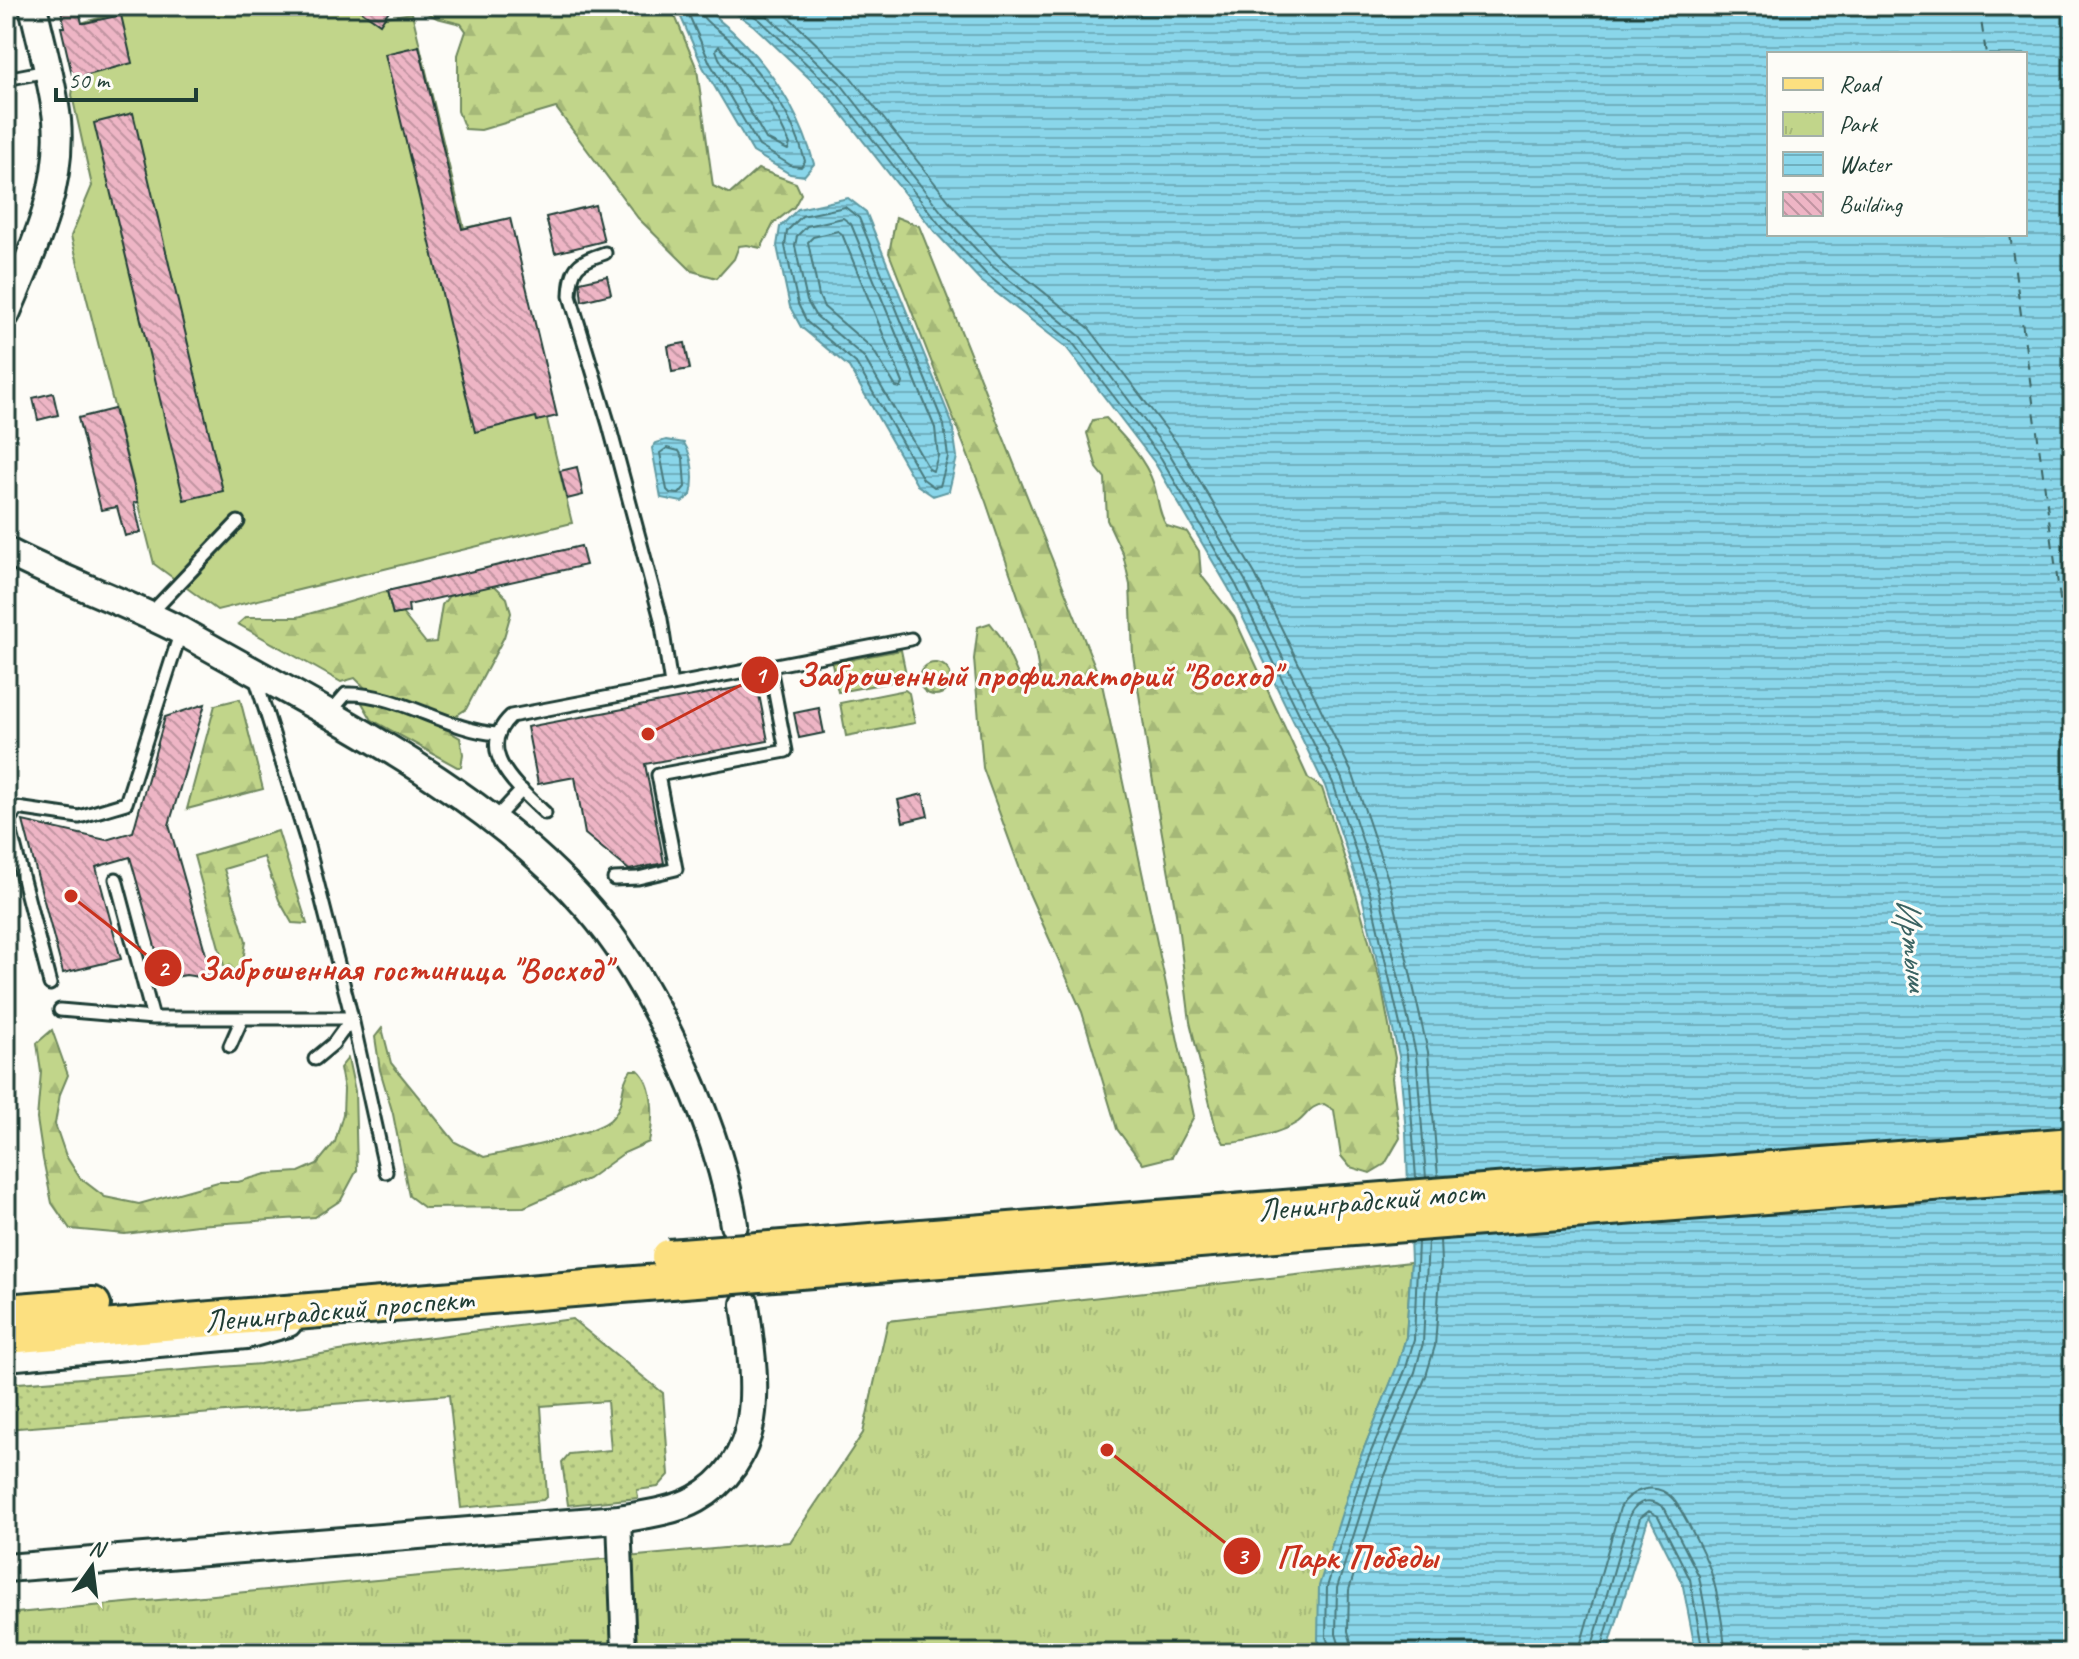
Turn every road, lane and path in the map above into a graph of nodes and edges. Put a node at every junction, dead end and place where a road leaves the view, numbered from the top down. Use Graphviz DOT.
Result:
graph roads {
  1 [pos="33,6"];
  2 [pos="47,71"];
  3 [pos="6,79"];
  4 [pos="605,253"];
  5 [pos="6,314"];
  6 [pos="238,522"];
  7 [pos="6,551"];
  8 [pos="150,615"];
  9 [pos="181,631"];
  10 [pos="911,639"];
  11 [pos="770,667"];
  12 [pos="254,673"];
  13 [pos="671,685"];
  14 [pos="331,722"];
  15 [pos="497,734"];
  16 [pos="522,790"];
  17 [pos="545,813"];
  18 [pos="495,819"];
  19 [pos="116,879"];
  20 [pos="614,879"];
  21 [pos="50,984"];
  22 [pos="60,1010"];
  23 [pos="153,1018"];
  24 [pos="352,1018"];
  25 [pos="242,1019"];
  26 [pos="230,1046"];
  27 [pos="315,1059"];
  28 [pos="2073,1145"];
  29 [pos="386,1172"];
  30 [pos="2073,1172"];
  31 [pos="734,1225"];
  32 [pos="670,1269"];
  33 [pos="745,1304"];
  34 [pos="340,1308"];
  35 [pos="6,1312"];
  36 [pos="6,1336"];
  37 [pos="6,1357"];
  38 [pos="619,1519"];
  39 [pos="6,1568"];
  40 [pos="624,1653"];
  1 -- 2 [label="street"];
  2 -- 3 [label="lane"];
  2 -- 5 [label="street"];
  4 -- 13 [label="lane"];
  6 -- 8 [label="lane"];
  7 -- 8 [label="street"];
  8 -- 9 [label="street"];
  9 -- 12 [label="street"];
  9 -- 21 [label="lane"];
  10 -- 11 [label="lane"];
  11 -- 13 [label="lane"];
  11 -- 20 [label="lane"];
  12 -- 14 [label="street"];
  12 -- 24 [label="lane"];
  13 -- 15 [label="lane"];
  14 -- 15 [label="lane"];
  14 -- 18 [label="street"];
  15 -- 16 [label="lane"];
  16 -- 17 [label="lane"];
  16 -- 18 [label="lane"];
  18 -- 31 [label="street"];
  19 -- 23 [label="lane"];
  22 -- 23 [label="lane"];
  23 -- 25 [label="lane"];
  24 -- 25 [label="lane"];
  24 -- 27 [label="lane"];
  24 -- 29 [label="lane"];
  25 -- 26 [label="lane"];
  28 -- 32 [label="main road, Ленинградский мост, bridge"];
  30 -- 32 [label="main road, Ленинградский мост, bridge"];
  32 -- 34 [label="main road, Ленинградский проспект"];
  32 -- 35 [label="main road, Ленинградский проспект"];
  33 -- 38 [label="street"];
  34 -- 36 [label="main road, Ленинградский проспект"];
  34 -- 37 [label="street"];
  38 -- 39 [label="street"];
  38 -- 40 [label="street"];
}
